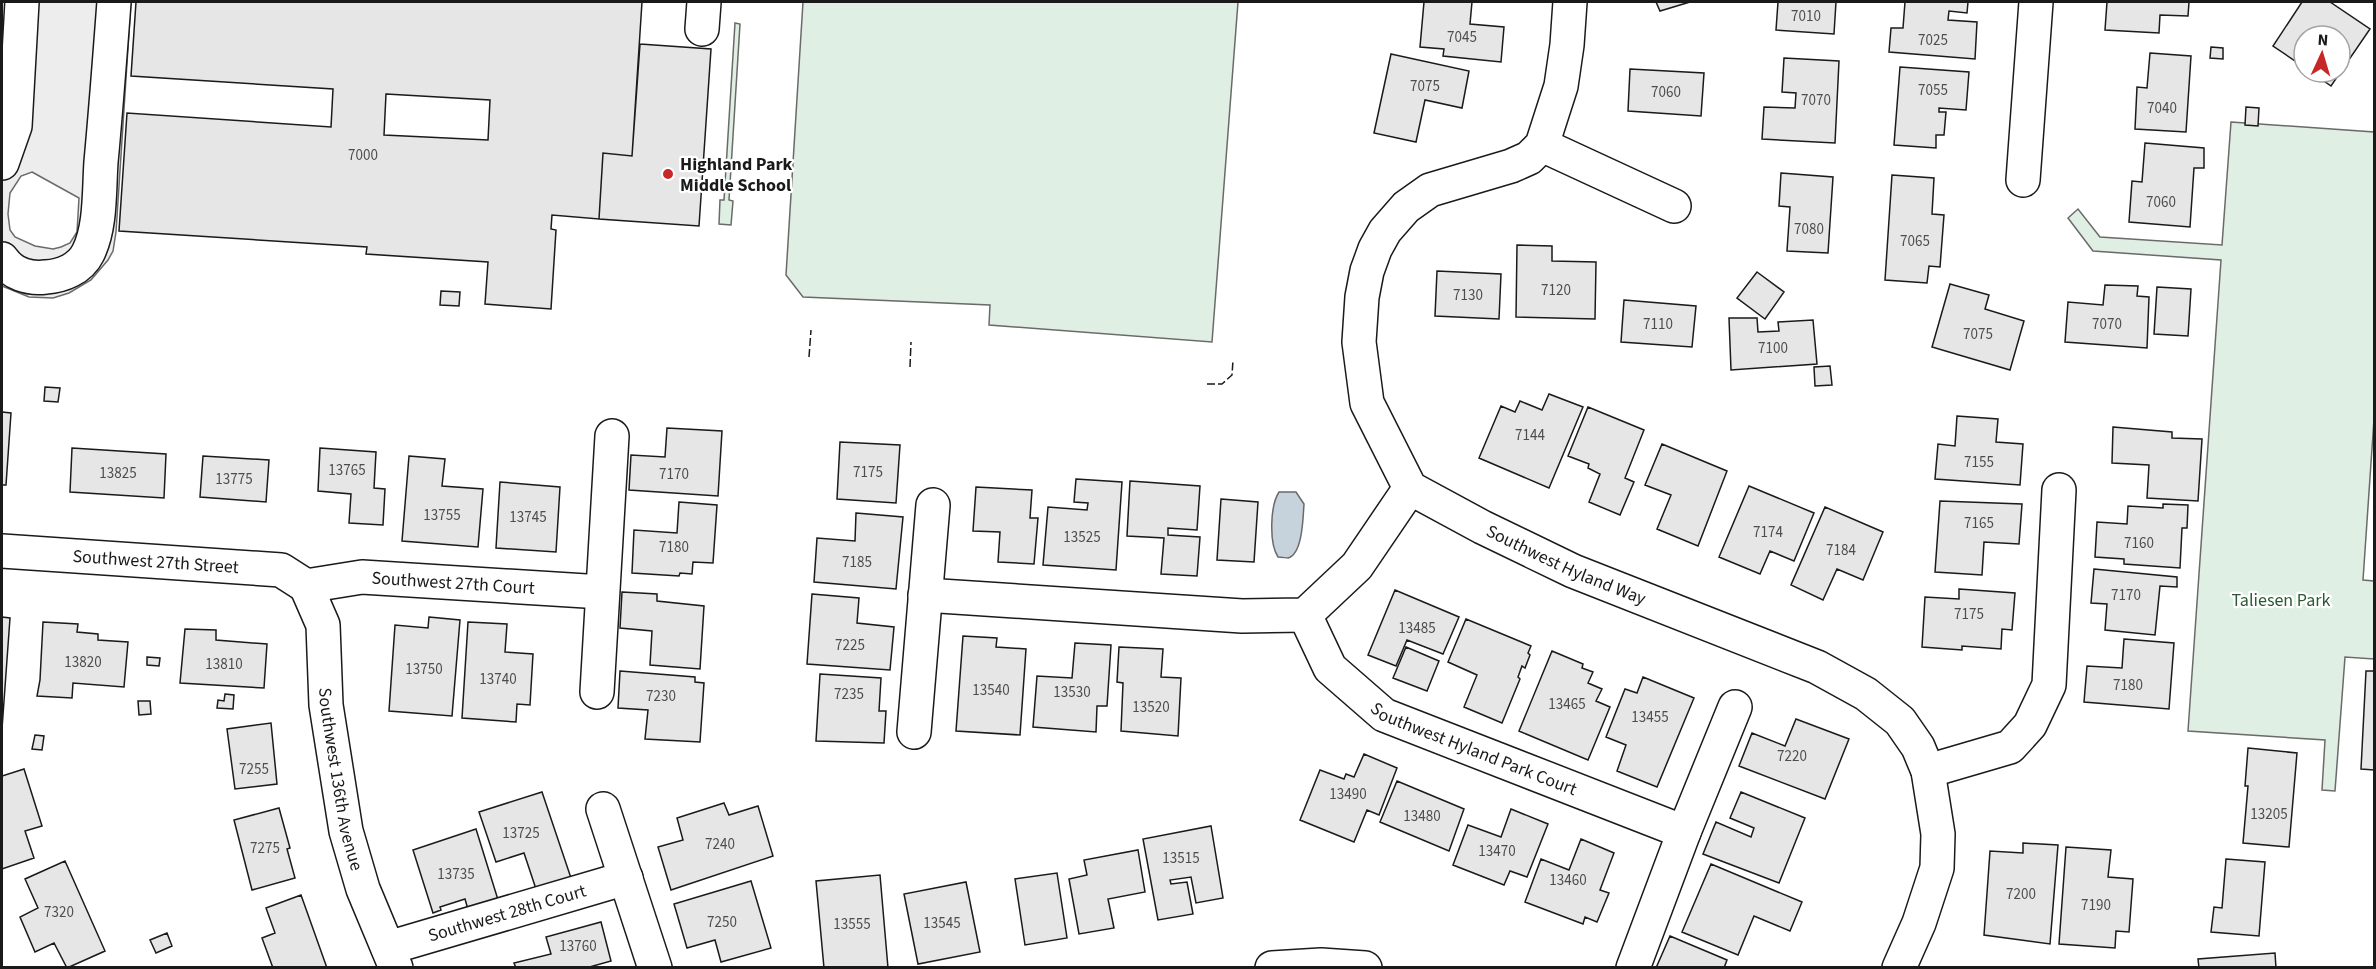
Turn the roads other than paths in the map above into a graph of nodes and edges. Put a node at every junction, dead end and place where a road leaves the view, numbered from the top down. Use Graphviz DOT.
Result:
graph roads {
  1 [pos="22,2"];
  2 [pos="114,2"];
  3 [pos="1570,2"];
  4 [pos="2036,2"];
  5 [pos="1542,145"];
  6 [pos="2,163"];
  7 [pos="2023,180"];
  8 [pos="1674,206"];
  9 [pos="2,259"];
  10 [pos="612,436"];
  11 [pos="1410,488"];
  12 [pos="2059,490"];
  13 [pos="933,505"];
  14 [pos="2,551"];
  15 [pos="306,586"];
  16 [pos="602,592"];
  17 [pos="926,595"];
  18 [pos="1305,615"];
  19 [pos="597,692"];
  20 [pos="1735,707"];
  21 [pos="914,732"];
  22 [pos="1928,771"];
  23 [pos="603,809"];
  24 [pos="1684,832"];
  25 [pos="626,878"];
  26 [pos="392,958"];
  27 [pos="655,968"];
  28 [pos="1272,968"];
  29 [pos="1365,968"];
  30 [pos="1634,968"];
  31 [pos="1899,968"];
  1 -- 6 [label="street"];
  2 -- 9 [label="street"];
  3 -- 5 [label="street"];
  4 -- 7 [label="street"];
  5 -- 8 [label="street"];
  5 -- 11 [label="street"];
  10 -- 16 [label="street"];
  11 -- 18 [label="street"];
  11 -- 22 [label="street, Southwest Hyland Way"];
  12 -- 22 [label="street"];
  13 -- 17 [label="street"];
  14 -- 15 [label="street, Southwest 27th Street"];
  15 -- 16 [label="street, Southwest 27th Court"];
  15 -- 26 [label="street, Southwest 136th Avenue"];
  16 -- 19 [label="street"];
  17 -- 18 [label="street"];
  17 -- 21 [label="street"];
  18 -- 24 [label="street, Southwest Hyland Park Court"];
  20 -- 24 [label="street"];
  22 -- 31 [label="street, Southwest Hyland Way"];
  23 -- 25 [label="street"];
  24 -- 30 [label="street"];
  25 -- 26 [label="street, Southwest 28th Court"];
  25 -- 27 [label="street"];
  28 -- 29 [label="street"];
}
